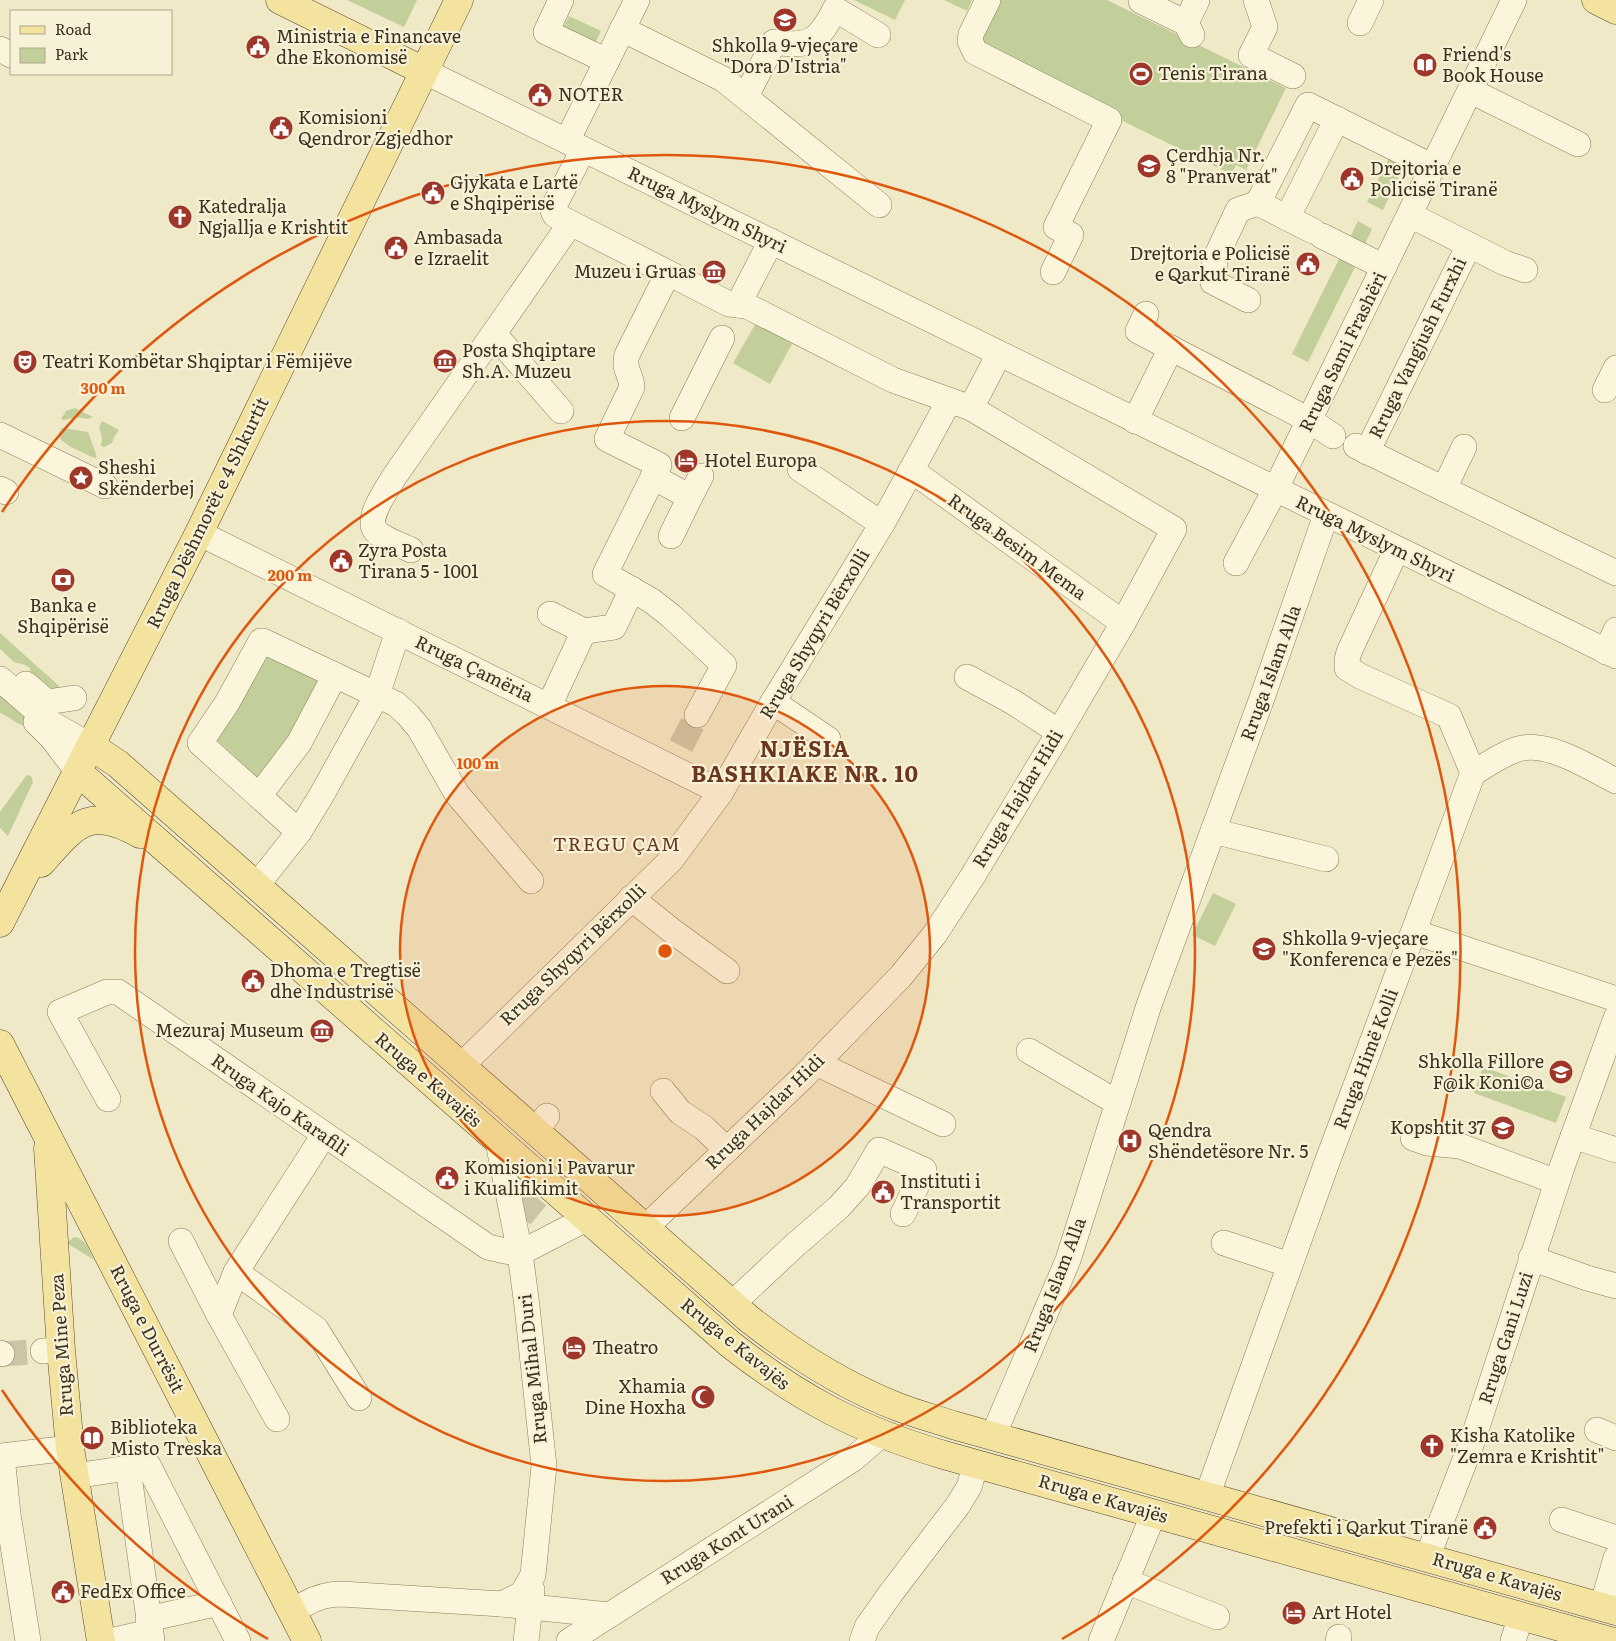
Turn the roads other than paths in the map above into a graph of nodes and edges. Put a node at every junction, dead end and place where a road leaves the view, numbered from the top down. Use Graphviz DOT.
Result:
graph roads {
  1 [pos="280,0"];
  2 [pos="459,0"];
  3 [pos="561,0"];
  4 [pos="637,0"];
  5 [pos="988,0"];
  6 [pos="1197,0"];
  7 [pos="1256,0"];
  8 [pos="1372,0"];
  9 [pos="1514,0"];
  10 [pos="1596,0"];
  11 [pos="1141,1"];
  12 [pos="1616,10"];
  13 [pos="1360,23"];
  14 [pos="622,29"];
  15 [pos="878,34"];
  16 [pos="606,61"];
  17 [pos="424,71"];
  18 [pos="1294,76"];
  19 [pos="1471,90"];
  20 [pos="750,100"];
  21 [pos="1337,119"];
  22 [pos="1578,144"];
  23 [pos="575,145"];
  24 [pos="1433,167"];
  25 [pos="1258,203"];
  26 [pos="879,205"];
  27 [pos="1410,215"];
  28 [pos="1287,218"];
  29 [pos="570,224"];
  30 [pos="771,241"];
  31 [pos="1468,245"];
  32 [pos="1384,267"];
  33 [pos="1525,270"];
  34 [pos="1053,272"];
  35 [pos="668,273"];
  36 [pos="1248,300"];
  37 [pos="738,305"];
  38 [pos="1146,314"];
  39 [pos="494,334"];
  40 [pos="722,338"];
  41 [pos="1171,348"];
  42 [pos="999,354"];
  43 [pos="1616,368"];
  44 [pos="1605,390"];
  45 [pos="960,404"];
  46 [pos="561,411"];
  47 [pos="682,418"];
  48 [pos="1309,420"];
  49 [pos="1135,421"];
  50 [pos="0,434"];
  51 [pos="1333,436"];
  52 [pos="1464,446"];
  53 [pos="800,469"];
  54 [pos="911,470"];
  55 [pos="653,477"];
  56 [pos="105,486"];
  57 [pos="1444,489"];
  58 [pos="1275,490"];
  59 [pos="1326,515"];
  60 [pos="882,524"];
  61 [pos="200,533"];
  62 [pos="671,536"];
  63 [pos="1397,549"];
  64 [pos="411,550"];
  65 [pos="1236,563"];
  66 [pos="1616,572"];
  67 [pos="632,588"];
  68 [pos="550,614"];
  69 [pos="1123,623"];
  70 [pos="398,631"];
  71 [pos="584,631"];
  72 [pos="1613,646"];
  73 [pos="0,662"];
  74 [pos="335,675"];
  75 [pos="967,677"];
  76 [pos="0,679"];
  77 [pos="0,690"];
  78 [pos="377,696"];
  79 [pos="74,698"];
  80 [pos="773,702"];
  81 [pos="549,706"];
  82 [pos="697,716"];
  83 [pos="1059,732"];
  84 [pos="828,739"];
  85 [pos="85,758"];
  86 [pos="1473,773"];
  87 [pos="1616,781"];
  88 [pos="721,792"];
  89 [pos="259,796"];
  90 [pos="1213,831"];
  91 [pos="299,832"];
  92 [pos="162,845"];
  93 [pos="1326,859"];
  94 [pos="531,882"];
  95 [pos="256,886"];
  96 [pos="14,895"];
  97 [pos="631,898"];
  98 [pos="0,923"];
  99 [pos="1414,932"];
  100 [pos="727,971"];
  101 [pos="1616,999"];
  102 [pos="1616,1018"];
  103 [pos="1611,1047"];
  104 [pos="1029,1051"];
  105 [pos="3,1052"];
  106 [pos="816,1063"];
  107 [pos="461,1066"];
  108 [pos="663,1091"];
  109 [pos="108,1099"];
  110 [pos="1118,1103"];
  111 [pos="534,1121"];
  112 [pos="943,1124"];
  113 [pos="324,1135"];
  114 [pos="47,1136"];
  115 [pos="1573,1136"];
  116 [pos="1413,1138"];
  117 [pos="498,1142"];
  118 [pos="728,1150"];
  119 [pos="1616,1150"];
  120 [pos="1557,1182"];
  121 [pos="903,1214"];
  122 [pos="586,1218"];
  123 [pos="645,1228"];
  124 [pos="96,1230"];
  125 [pos="54,1235"];
  126 [pos="181,1241"];
  127 [pos="1224,1243"];
  128 [pos="520,1253"];
  129 [pos="1531,1258"];
  130 [pos="1290,1265"];
  131 [pos="236,1272"];
  132 [pos="1616,1286"];
  133 [pos="732,1304"];
  134 [pos="219,1315"];
  135 [pos="359,1398"];
  136 [pos="897,1406"];
  137 [pos="277,1419"];
  138 [pos="881,1435"];
  139 [pos="993,1436"];
  140 [pos="70,1448"];
  141 [pos="976,1464"];
  142 [pos="128,1468"];
  143 [pos="74,1476"];
  144 [pos="1208,1496"];
  145 [pos="1154,1513"];
  146 [pos="1562,1520"];
  147 [pos="1616,1538"];
  148 [pos="1427,1558"];
  149 [pos="1616,1558"];
  150 [pos="1125,1581"];
  151 [pos="522,1595"];
  152 [pos="219,1603"];
  153 [pos="305,1604"];
  154 [pos="1609,1609"];
  155 [pos="609,1615"];
  156 [pos="1217,1617"];
  157 [pos="1517,1628"];
  158 [pos="150,1631"];
  159 [pos="571,1640"];
  160 [pos="28,1641"];
  161 [pos="101,1641"];
  162 [pos="110,1641"];
  163 [pos="238,1641"];
  164 [pos="307,1641"];
  165 [pos="526,1641"];
  166 [pos="862,1641"];
  167 [pos="1101,1641"];
  168 [pos="1610,1641"];
  1 -- 17 [label="main road, Rruga Myslym Shyri"];
  2 -- 17 [label="main road, Rruga Dëshmorët e 4 Shkurtit"];
  3 -- 16 [label="street"];
  4 -- 14 [label="street"];
  5 -- 34 [label="street"];
  6 -- 11 [label="street"];
  7 -- 18 [label="street"];
  8 -- 13 [label="street"];
  9 -- 19 [label="street, Rruga Sami Frashëri"];
  10 -- 12 [label="main road"];
  14 -- 16 [label="street"];
  14 -- 20 [label="street"];
  15 -- 20 [label="street"];
  16 -- 23 [label="street"];
  17 -- 23 [label="street, Rruga Myslym Shyri"];
  17 -- 61 [label="main road, Rruga Dëshmorët e 4 Shkurtit"];
  19 -- 22 [label="street"];
  19 -- 24 [label="street, Rruga Sami Frashëri"];
  20 -- 26 [label="street"];
  21 -- 24 [label="street"];
  21 -- 25 [label="street"];
  21 -- 28 [label="street"];
  23 -- 29 [label="street"];
  23 -- 30 [label="street, Rruga Myslym Shyri"];
  24 -- 27 [label="street, Rruga Sami Frashëri"];
  25 -- 28 [label="street"];
  25 -- 36 [label="street"];
  27 -- 31 [label="street"];
  27 -- 32 [label="street, Rruga Sami Frashëri"];
  28 -- 32 [label="street"];
  29 -- 35 [label="street"];
  29 -- 39 [label="street"];
  30 -- 37 [label="street"];
  30 -- 42 [label="street, Rruga Myslym Shyri"];
  31 -- 33 [label="street"];
  31 -- 57 [label="street, Rruga Vangjush Furxhi"];
  32 -- 48 [label="street, Rruga Sami Frashëri"];
  35 -- 37 [label="street"];
  35 -- 55 [label="street"];
  37 -- 45 [label="street"];
  38 -- 41 [label="street"];
  39 -- 46 [label="street"];
  39 -- 64 [label="street"];
  40 -- 47 [label="street"];
  41 -- 48 [label="street"];
  41 -- 49 [label="street"];
  42 -- 45 [label="street, Rruga Shyqyri Bërxolli"];
  42 -- 49 [label="street, Rruga Myslym Shyri"];
  43 -- 44 [label="street"];
  45 -- 54 [label="street, Rruga Shyqyri Bërxolli"];
  45 -- 69 [label="street, Rruga Hajdar Hidi"];
  48 -- 51 [label="street"];
  48 -- 58 [label="street, Rruga Sami Frashëri"];
  49 -- 58 [label="street, Rruga Myslym Shyri"];
  50 -- 56 [label="street"];
  52 -- 57 [label="street"];
  53 -- 60 [label="street"];
  54 -- 60 [label="street, Rruga Shyqyri Bërxolli"];
  54 -- 69 [label="street, Rruga Besim Mema"];
  55 -- 62 [label="street"];
  55 -- 67 [label="street"];
  57 -- 66 [label="street, Rruga Vangjush Furxhi"];
  58 -- 59 [label="street, Rruga Myslym Shyri"];
  58 -- 65 [label="street, Rruga Sami Frashëri"];
  59 -- 63 [label="street, Rruga Myslym Shyri"];
  59 -- 90 [label="street, Rruga Islam Alla"];
  60 -- 80 [label="street, Rruga Shyqyri Bërxolli"];
  61 -- 70 [label="street, Rruga Çamëria"];
  61 -- 85 [label="main road, Rruga Dëshmorët e 4 Shkurtit"];
  63 -- 72 [label="street, Rruga Myslym Shyri"];
  63 -- 86 [label="street"];
  67 -- 71 [label="street"];
  67 -- 82 [label="street"];
  68 -- 71 [label="street"];
  69 -- 83 [label="street, Rruga Hajdar Hidi"];
  70 -- 78 [label="street, Rruga Çamëria"];
  70 -- 81 [label="street, Rruga Çamëria"];
  71 -- 81 [label="street, Rruga Çamëria"];
  73 -- 79 [label="street"];
  74 -- 78 [label="street"];
  74 -- 89 [label="street"];
  74 -- 89 [label="street"];
  75 -- 83 [label="street"];
  76 -- 85 [label="street"];
  77 -- 85 [label="street"];
  78 -- 91 [label="street, Rruga Çamëria"];
  78 -- 94 [label="street"];
  80 -- 84 [label="street"];
  80 -- 88 [label="street, Rruga Shyqyri Bërxolli"];
  81 -- 88 [label="street, Rruga Çamëria"];
  83 -- 106 [label="street, Rruga Hajdar Hidi"];
  85 -- 92 [label="main road, Rruga e Kavajës"];
  85 -- 95 [label="main road, Rruga e Kavajës"];
  85 -- 96 [label="main road, Rruga Dëshmorët e 4 Shkurtit"];
  86 -- 87 [label="street"];
  86 -- 99 [label="street, Rruga Himë Kolli"];
  88 -- 97 [label="street, Rruga Shyqyri Bërxolli"];
  89 -- 91 [label="street"];
  90 -- 93 [label="street"];
  90 -- 110 [label="street, Rruga Islam Alla"];
  91 -- 95 [label="street, Rruga Çamëria"];
  92 -- 96 [label="main road"];
  92 -- 117 [label="main road, Rruga e Kavajës"];
  95 -- 107 [label="main road, Rruga e Kavajës"];
  96 -- 98 [label="main road"];
  97 -- 100 [label="street"];
  97 -- 107 [label="street, Rruga Shyqyri Bërxolli"];
  99 -- 101 [label="street"];
  99 -- 130 [label="street, Rruga Himë Kolli"];
  102 -- 103 [label="street"];
  103 -- 115 [label="street"];
  104 -- 110 [label="street"];
  105 -- 114 [label="main road, Rruga e Durrësit"];
  106 -- 112 [label="street"];
  106 -- 118 [label="street, Rruga Hajdar Hidi"];
  107 -- 111 [label="main road, Rruga e Kavajës"];
  108 -- 118 [label="street"];
  109 -- 113 [label="street, Rruga Kajo Karafili"];
  110 -- 139 [label="street, Rruga Islam Alla"];
  111 -- 117 [label="main road"];
  111 -- 123 [label="main road, Rruga e Kavajës"];
  113 -- 128 [label="street, Rruga Kajo Karafili"];
  113 -- 131 [label="street"];
  114 -- 124 [label="main road, Rruga e Durrësit"];
  114 -- 125 [label="main road, Rruga Mine Peza"];
  115 -- 119 [label="street"];
  115 -- 120 [label="street"];
  116 -- 120 [label="street"];
  117 -- 122 [label="main road, Rruga e Kavajës"];
  117 -- 128 [label="street, Rruga Mihal Duri"];
  118 -- 123 [label="street, Rruga Hajdar Hidi"];
  120 -- 129 [label="street"];
  121 -- 133 [label="street"];
  122 -- 128 [label="street"];
  122 -- 138 [label="main road, Rruga e Kavajës"];
  123 -- 133 [label="main road, Rruga e Kavajës"];
  124 -- 125 [label="main road"];
  124 -- 164 [label="main road, Rruga e Durrësit"];
  125 -- 140 [label="main road, Rruga Mine Peza"];
  126 -- 134 [label="street"];
  127 -- 130 [label="street"];
  128 -- 151 [label="street, Rruga Mihal Duri"];
  129 -- 132 [label="street, Rruga Gani Luzi"];
  129 -- 148 [label="street, Rruga Gani Luzi"];
  130 -- 144 [label="street, Rruga Himë Kolli"];
  131 -- 134 [label="street"];
  131 -- 135 [label="street"];
  133 -- 136 [label="main road, Rruga e Kavajës"];
  134 -- 137 [label="street"];
  136 -- 138 [label="main road"];
  136 -- 139 [label="main road, Rruga e Kavajës"];
  138 -- 141 [label="main road, Rruga e Kavajës"];
  138 -- 155 [label="street, Rruga Kont Urani"];
  139 -- 144 [label="main road, Rruga e Kavajës"];
  140 -- 143 [label="main road, Rruga Mine Peza"];
  140 -- 160 [label="street"];
  141 -- 145 [label="main road, Rruga e Kavajës"];
  141 -- 166 [label="street"];
  142 -- 143 [label="street"];
  142 -- 152 [label="street"];
  142 -- 158 [label="street"];
  143 -- 161 [label="main road, Rruga Mine Peza"];
  144 -- 148 [label="main road, Rruga e Kavajës"];
  145 -- 150 [label="street"];
  145 -- 157 [label="main road, Rruga e Kavajës"];
  146 -- 147 [label="street"];
  148 -- 154 [label="main road, Rruga e Kavajës"];
  149 -- 154 [label="street, Rruga e Kavajës"];
  150 -- 156 [label="street"];
  150 -- 167 [label="street"];
  151 -- 153 [label="street"];
  151 -- 155 [label="street"];
  151 -- 165 [label="street, Rruga Mihal Duri"];
  152 -- 158 [label="street"];
  152 -- 163 [label="street"];
  155 -- 159 [label="street, Rruga Kont Urani"];
  157 -- 168 [label="main road, Rruga e Kavajës"];
  158 -- 162 [label="street"];
}
